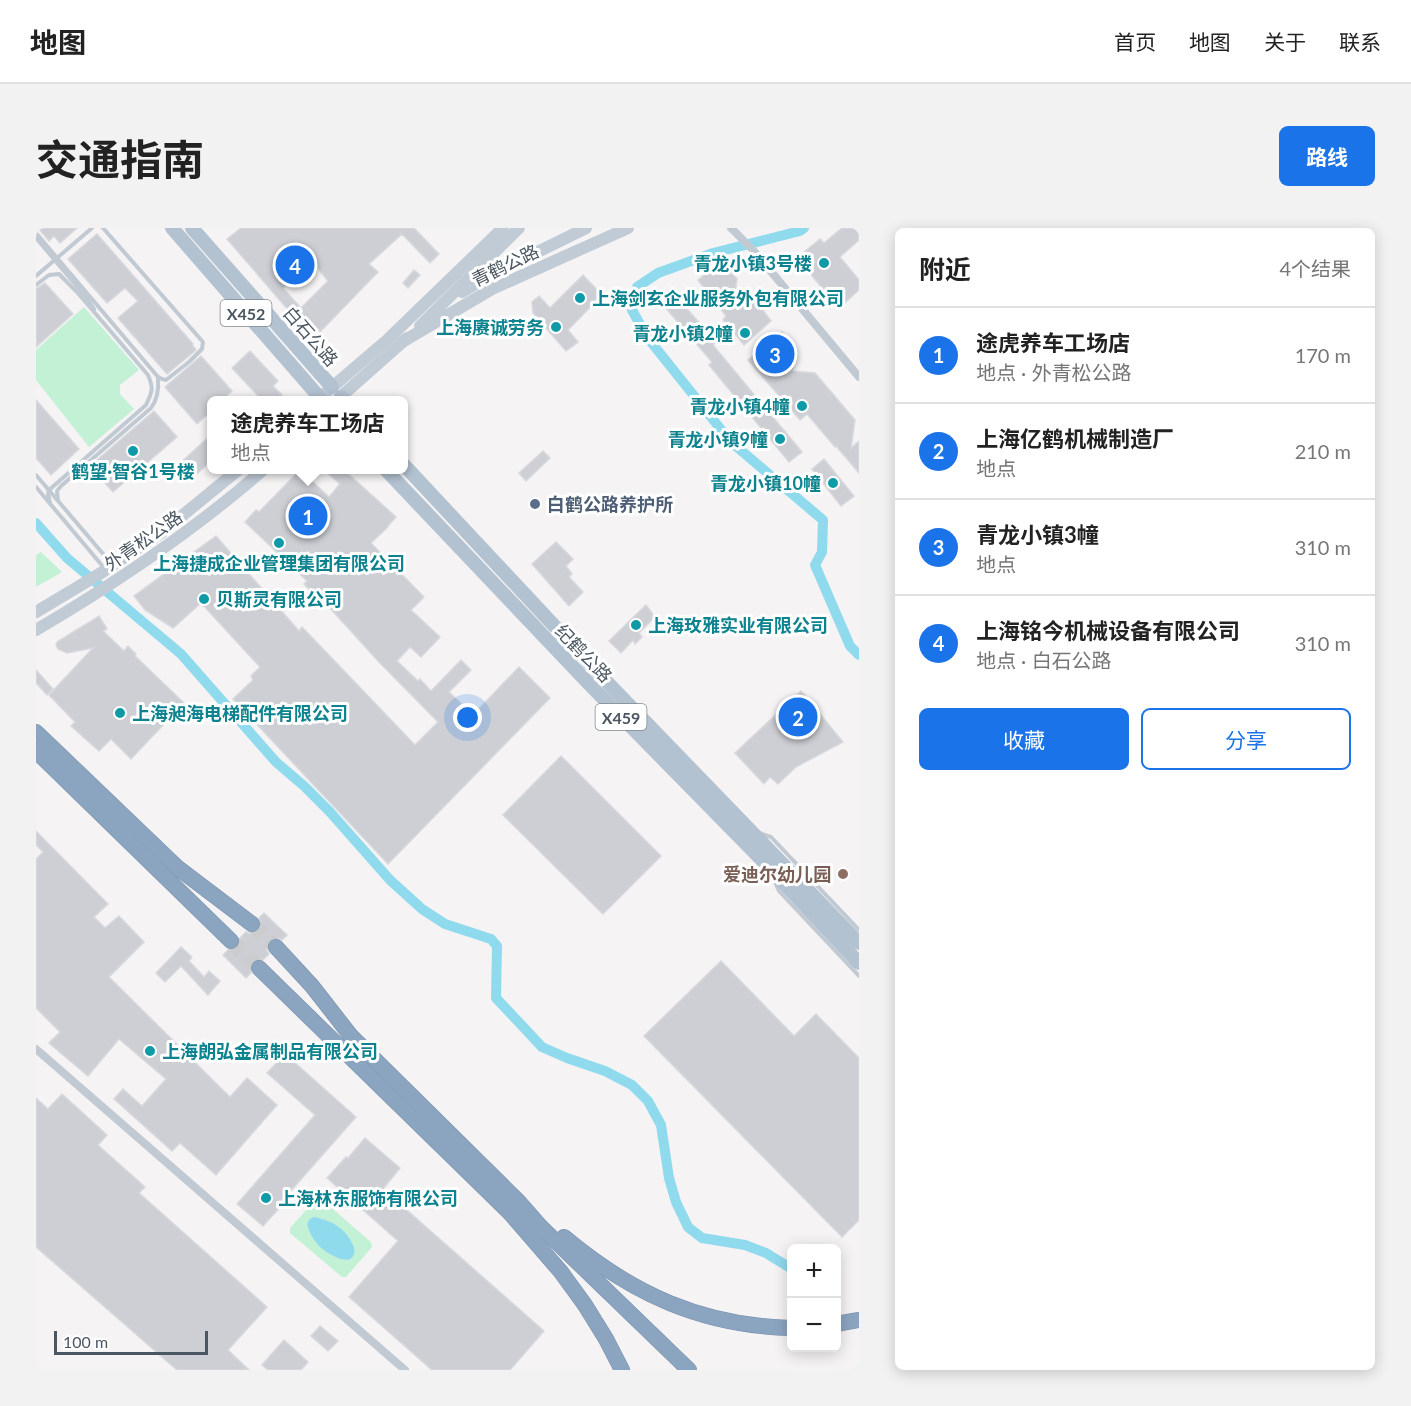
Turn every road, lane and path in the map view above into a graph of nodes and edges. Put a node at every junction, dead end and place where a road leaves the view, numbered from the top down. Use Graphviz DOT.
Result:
graph roads {
  1 [pos="92,228"];
  2 [pos="103,228"];
  3 [pos="172,228"];
  4 [pos="192,228"];
  5 [pos="503,228"];
  6 [pos="519,228"];
  7 [pos="586,228"];
  8 [pos="628,228"];
  9 [pos="731,228"];
  10 [pos="36,233"];
  11 [pos="36,238"];
  12 [pos="56,259"];
  13 [pos="36,276"];
  14 [pos="36,285"];
  15 [pos="442,304"];
  16 [pos="96,315"];
  17 [pos="389,337"];
  18 [pos="402,342"];
  19 [pos="158,376"];
  20 [pos="859,377"];
  21 [pos="317,396"];
  22 [pos="338,396"];
  23 [pos="408,469"];
  24 [pos="233,474"];
  25 [pos="258,474"];
  26 [pos="390,474"];
  27 [pos="36,475"];
  28 [pos="36,487"];
  29 [pos="49,490"];
  30 [pos="58,500"];
  31 [pos="50,503"];
  32 [pos="107,569"];
  33 [pos="36,612"];
  34 [pos="36,630"];
  35 [pos="36,732"];
  36 [pos="36,751"];
  37 [pos="749,829"];
  38 [pos="767,865"];
  39 [pos="252,924"];
  40 [pos="859,930"];
  41 [pos="231,941"];
  42 [pos="859,943"];
  43 [pos="276,947"];
  44 [pos="859,963"];
  45 [pos="259,968"];
  46 [pos="859,976"];
  47 [pos="36,1049"];
  48 [pos="514,1207"];
  49 [pos="859,1320"];
  50 [pos="841,1323"];
  51 [pos="787,1328"];
  52 [pos="650,1338"];
  53 [pos="405,1370"];
  54 [pos="622,1370"];
  55 [pos="677,1370"];
  56 [pos="689,1370"];
  1 -- 12 [label="lane"];
  2 -- 19 [label="lane"];
  3 -- 21 [label="main road, 白石公路 / X452"];
  4 -- 22 [label="main road, 白石公路 / X452"];
  5 -- 17 [label="main road"];
  6 -- 15 [label="main road"];
  7 -- 15 [label="main road, 青鹤公路"];
  8 -- 18 [label="main road, 青鹤公路"];
  9 -- 20 [label="street"];
  10 -- 12 [label="lane"];
  11 -- 12 [label="lane"];
  12 -- 13 [label="lane"];
  12 -- 16 [label="lane"];
  12 -- 19 [label="lane"];
  14 -- 16 [label="lane"];
  15 -- 17 [label="main road, 青鹤公路"];
  15 -- 18 [label="main road"];
  16 -- 29 [label="lane"];
  17 -- 22 [label="main road"];
  18 -- 22 [label="main road"];
  19 -- 30 [label="lane"];
  23 -- 37 [label="main road, 纪鹤公路 / X459"];
  24 -- 32 [label="main road, 外青松公路"];
  25 -- 34 [label="main road, 外青松公路"];
  26 -- 38 [label="main road, 纪鹤公路 / X459"];
  27 -- 29 [label="lane"];
  28 -- 31 [label="lane"];
  29 -- 30 [label="lane"];
  29 -- 31 [label="lane"];
  30 -- 32 [label="lane"];
  31 -- 32 [label="lane"];
  32 -- 33 [label="main road, 外青松公路"];
  35 -- 39 [label="highway"];
  36 -- 41 [label="highway"];
  37 -- 40 [label="lane"];
  37 -- 42 [label="main road, 纪鹤公路 / X459"];
  38 -- 44 [label="main road, 纪鹤公路 / X459"];
  38 -- 46 [label="lane"];
  43 -- 48 [label="highway"];
  45 -- 48 [label="highway"];
  47 -- 53 [label="street"];
  48 -- 51 [label="highway"];
  48 -- 52 [label="highway"];
  48 -- 54 [label="highway"];
  49 -- 50 [label="highway"];
  52 -- 55 [label="highway"];
  52 -- 56 [label="highway"];
}
